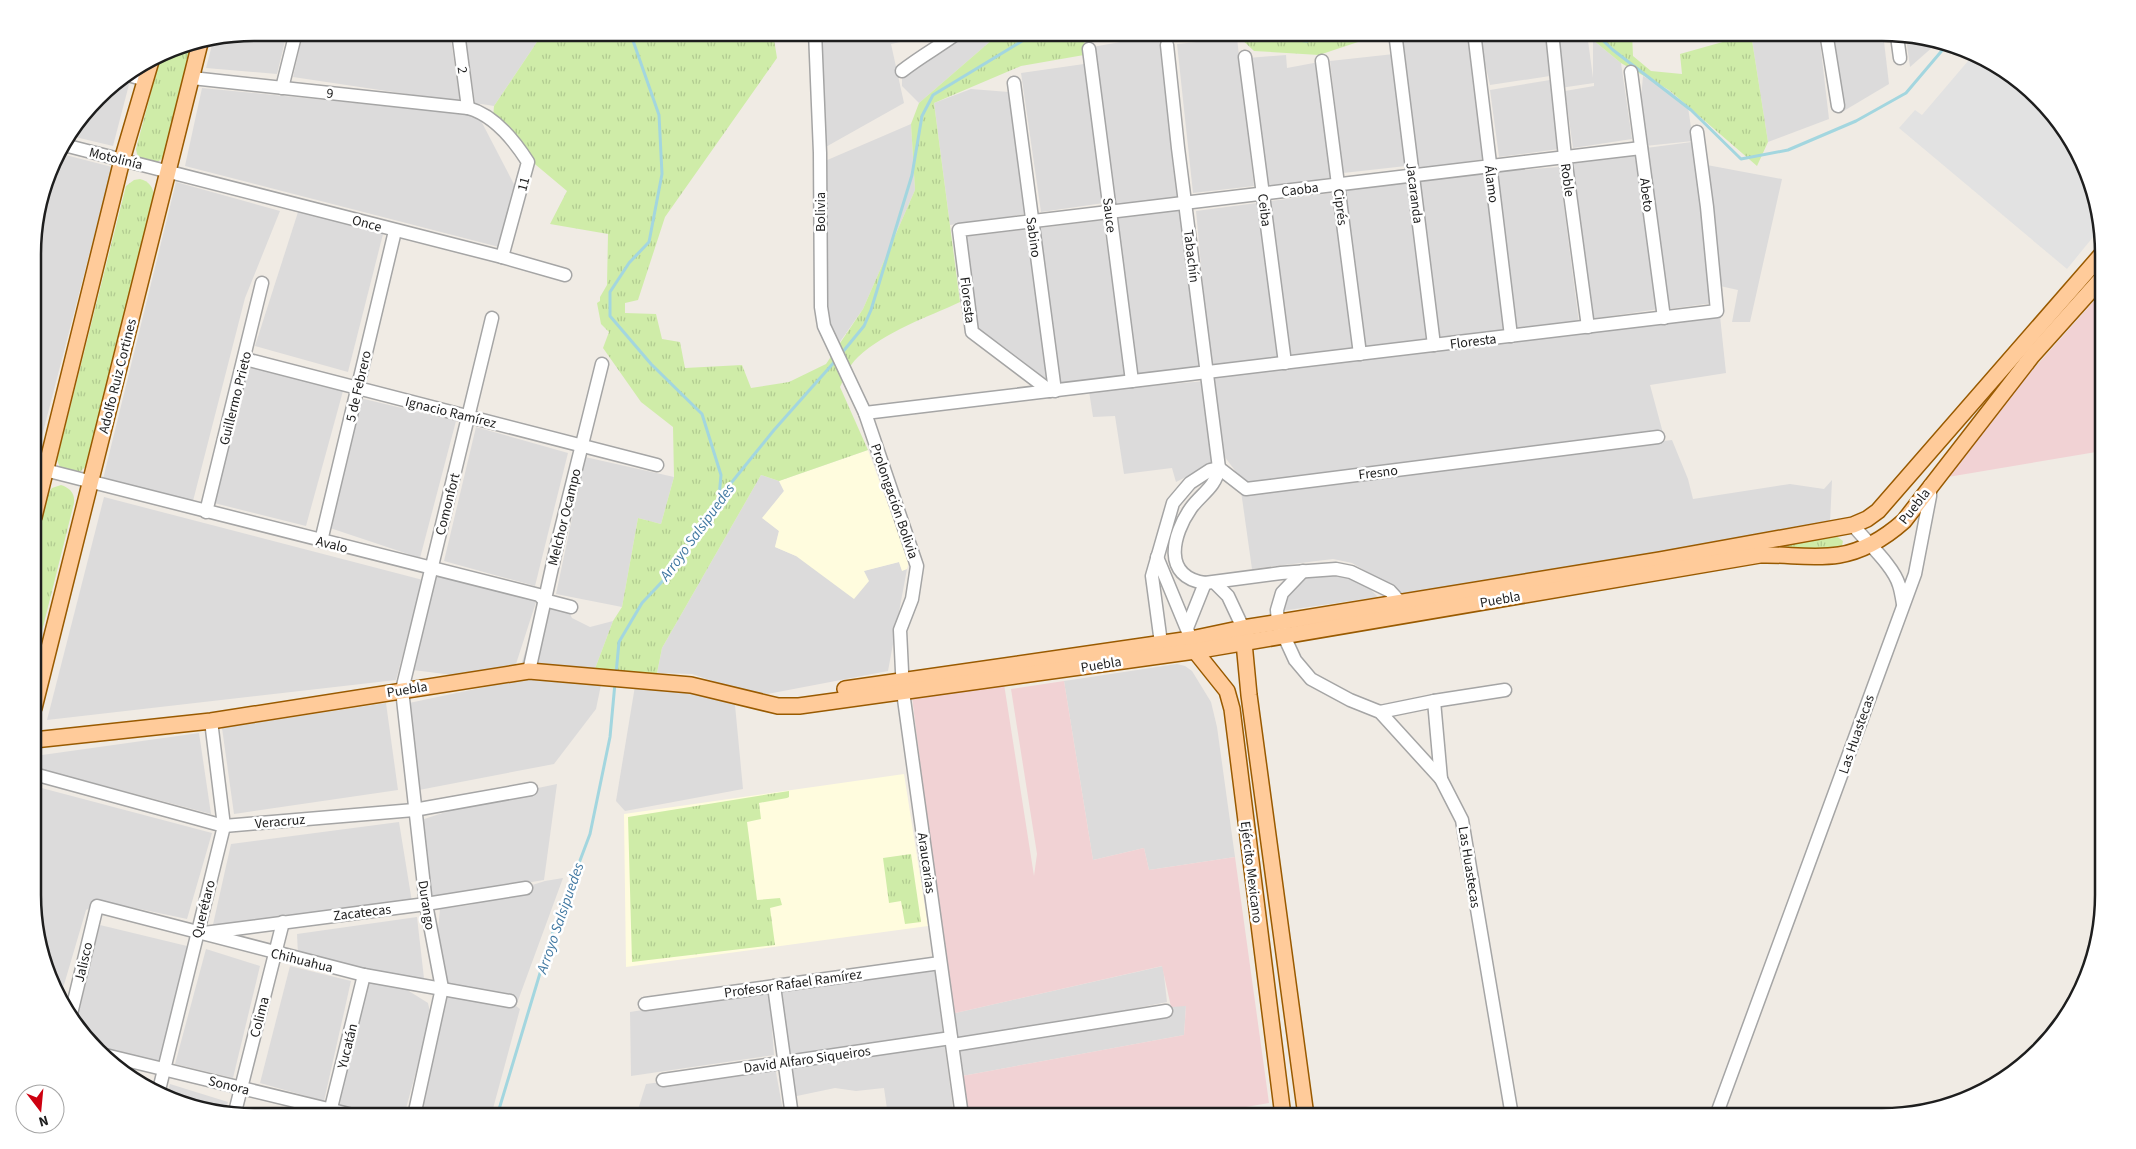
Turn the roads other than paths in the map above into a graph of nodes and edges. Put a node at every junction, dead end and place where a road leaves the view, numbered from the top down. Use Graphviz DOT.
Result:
graph roads {
  1 [pos="294,41"];
  2 [pos="459,41"];
  3 [pos="815,41"];
  4 [pos="939,41"];
  5 [pos="1396,41"];
  6 [pos="1475,41"];
  7 [pos="1553,41"];
  8 [pos="1827,41"];
  9 [pos="1898,42"];
  10 [pos="1167,45"];
  11 [pos="199,49"];
  12 [pos="1089,49"];
  13 [pos="1245,57"];
  14 [pos="1900,58"];
  15 [pos="1322,61"];
  16 [pos="149,70"];
  17 [pos="902,71"];
  18 [pos="1631,72"];
  19 [pos="135,78"];
  20 [pos="192,78"];
  21 [pos="146,80"];
  22 [pos="1014,83"];
  23 [pos="282,88"];
  24 [pos="1838,106"];
  25 [pos="468,108"];
  26 [pos="1697,132"];
  27 [pos="71,147"];
  28 [pos="1641,148"];
  29 [pos="1565,157"];
  30 [pos="122,160"];
  31 [pos="1490,166"];
  32 [pos="168,172"];
  33 [pos="1413,176"];
  34 [pos="1338,185"];
  35 [pos="1263,194"];
  36 [pos="1185,203"];
  37 [pos="1110,212"];
  38 [pos="1032,222"];
  39 [pos="395,230"];
  40 [pos="959,230"];
  41 [pos="502,257"];
  42 [pos="2095,262"];
  43 [pos="566,275"];
  44 [pos="262,283"];
  45 [pos="2095,286"];
  46 [pos="492,318"];
  47 [pos="1664,318"];
  48 [pos="1588,327"];
  49 [pos="1511,336"];
  50 [pos="1434,345"];
  51 [pos="1360,354"];
  52 [pos="245,359"];
  53 [pos="1285,363"];
  54 [pos="602,364"];
  55 [pos="1206,372"];
  56 [pos="1132,381"];
  57 [pos="851,384"];
  58 [pos="358,388"];
  59 [pos="1052,391"];
  60 [pos="865,414"];
  61 [pos="468,416"];
  62 [pos="1658,437"];
  63 [pos="582,445"];
  64 [pos="41,462"];
  65 [pos="657,465"];
  66 [pos="1219,468"];
  67 [pos="41,470"];
  68 [pos="90,483"];
  69 [pos="1930,485"];
  70 [pos="206,512"];
  71 [pos="1853,524"];
  72 [pos="321,542"];
  73 [pos="1869,545"];
  74 [pos="1157,557"];
  75 [pos="431,569"];
  76 [pos="1303,571"];
  77 [pos="1210,583"];
  78 [pos="544,600"];
  79 [pos="1903,604"];
  80 [pos="571,608"];
  81 [pos="1403,609"];
  82 [pos="1281,629"];
  83 [pos="1243,635"];
  84 [pos="1191,639"];
  85 [pos="1161,643"];
  86 [pos="536,671"];
  87 [pos="41,680"];
  88 [pos="903,686"];
  89 [pos="402,690"];
  90 [pos="1505,690"];
  91 [pos="1227,691"];
  92 [pos="1249,695"];
  93 [pos="1434,701"];
  94 [pos="1380,712"];
  95 [pos="211,721"];
  96 [pos="41,739"];
  97 [pos="41,776"];
  98 [pos="1441,779"];
  99 [pos="531,789"];
  100 [pos="414,810"];
  101 [pos="224,826"];
  102 [pos="526,888"];
  103 [pos="426,904"];
  104 [pos="96,906"];
  105 [pos="283,922"];
  106 [pos="197,934"];
  107 [pos="275,953"];
  108 [pos="1284,956"];
  109 [pos="1263,958"];
  110 [pos="940,963"];
  111 [pos="364,975"];
  112 [pos="774,986"];
  113 [pos="442,988"];
  114 [pos="510,1001"];
  115 [pos="645,1004"];
  116 [pos="73,1006"];
  117 [pos="1166,1011"];
  118 [pos="952,1042"];
  119 [pos="118,1058"];
  120 [pos="784,1063"];
  121 [pos="164,1069"];
  122 [pos="663,1080"];
  123 [pos="160,1086"];
  124 [pos="241,1088"];
  125 [pos="236,1107"];
  126 [pos="312,1108"];
  127 [pos="331,1108"];
  128 [pos="416,1108"];
  129 [pos="791,1108"];
  130 [pos="961,1108"];
  131 [pos="1282,1108"];
  132 [pos="1305,1108"];
  133 [pos="1511,1108"];
  134 [pos="1719,1108"];
  1 -- 23 [label="street"];
  2 -- 25 [label="street, 2"];
  3 -- 57 [label="street, Bolivia"];
  4 -- 17 [label="street"];
  5 -- 33 [label="street, Jacaranda"];
  6 -- 31 [label="street, Álamo"];
  7 -- 29 [label="street, Roble"];
  8 -- 24 [label="street"];
  9 -- 14 [label="street"];
  10 -- 36 [label="street, Tabachín"];
  11 -- 20 [label="main road, Adolfo Ruiz Cortines"];
  12 -- 37 [label="street, Sauce"];
  13 -- 35 [label="street, Ceiba"];
  15 -- 34 [label="street, Ciprés"];
  16 -- 21 [label="main road"];
  18 -- 28 [label="street, Abeto"];
  19 -- 21 [label="street"];
  20 -- 23 [label="street, 9"];
  20 -- 32 [label="main road, Adolfo Ruiz Cortines"];
  21 -- 30 [label="main road"];
  22 -- 38 [label="street, Sabino"];
  23 -- 25 [label="street, 9"];
  25 -- 41 [label="street, 11"];
  26 -- 47 [label="street, Floresta"];
  27 -- 30 [label="street, Motolinía"];
  28 -- 29 [label="street, Caoba"];
  28 -- 47 [label="street, Abeto"];
  29 -- 31 [label="street, Caoba"];
  29 -- 48 [label="street, Roble"];
  30 -- 32 [label="street, Motolinía"];
  30 -- 64 [label="main road"];
  31 -- 33 [label="street, Caoba"];
  31 -- 49 [label="street, Álamo"];
  32 -- 39 [label="street, Once"];
  32 -- 68 [label="main road, Adolfo Ruiz Cortines"];
  33 -- 34 [label="street, Caoba"];
  33 -- 50 [label="street, Jacaranda"];
  34 -- 35 [label="street, Caoba"];
  34 -- 51 [label="street, Ciprés"];
  35 -- 36 [label="street, Caoba"];
  35 -- 53 [label="street, Ceiba"];
  36 -- 37 [label="street, Caoba"];
  36 -- 55 [label="street, Tabachín"];
  37 -- 38 [label="street, Caoba"];
  37 -- 56 [label="street, Sauce"];
  38 -- 40 [label="street, Caoba"];
  38 -- 59 [label="street, Sabino"];
  39 -- 41 [label="street, Once"];
  39 -- 58 [label="street, 5 de Febrero"];
  40 -- 59 [label="street, Floresta"];
  41 -- 43 [label="street, Once"];
  42 -- 71 [label="main road, Puebla"];
  44 -- 52 [label="street, Guillermo Prieto"];
  45 -- 69 [label="main road, Puebla"];
  46 -- 61 [label="street, Comonfort"];
  47 -- 48 [label="street, Floresta"];
  48 -- 49 [label="street, Floresta"];
  49 -- 50 [label="street, Floresta"];
  50 -- 51 [label="street, Floresta"];
  51 -- 53 [label="street, Floresta"];
  52 -- 58 [label="street, Ignacio Ramírez"];
  52 -- 70 [label="street, Guillermo Prieto"];
  53 -- 55 [label="street, Floresta"];
  54 -- 63 [label="street, Melchor Ocampo"];
  55 -- 56 [label="street, Floresta"];
  55 -- 66 [label="street, Tabachín"];
  56 -- 59 [label="street, Floresta"];
  57 -- 60 [label="street, Prolongación Bolivia"];
  58 -- 61 [label="street, Ignacio Ramírez"];
  58 -- 72 [label="street, 5 de Febrero"];
  59 -- 60 [label="street, Floresta"];
  60 -- 88 [label="street, Prolongación Bolivia"];
  61 -- 63 [label="street, Ignacio Ramírez"];
  61 -- 75 [label="street, Comonfort"];
  62 -- 66 [label="street, Fresno"];
  63 -- 65 [label="street, Ignacio Ramírez"];
  63 -- 78 [label="street, Melchor Ocampo"];
  66 -- 74 [label="street"];
  66 -- 77 [label="street"];
  67 -- 68 [label="street, Avalo"];
  68 -- 70 [label="street, Avalo"];
  68 -- 87 [label="main road, Adolfo Ruiz Cortines"];
  69 -- 73 [label="main road, Puebla"];
  69 -- 79 [label="street, Las Huastecas"];
  70 -- 72 [label="street, Avalo"];
  71 -- 73 [label="street"];
  71 -- 81 [label="main road, Puebla"];
  72 -- 75 [label="street, Avalo"];
  73 -- 79 [label="street"];
  73 -- 81 [label="main road, Puebla"];
  74 -- 84 [label="street"];
  74 -- 85 [label="street"];
  75 -- 78 [label="street, Avalo"];
  75 -- 89 [label="street, Comonfort"];
  76 -- 77 [label="street"];
  76 -- 81 [label="street"];
  76 -- 82 [label="street"];
  77 -- 83 [label="street"];
  77 -- 84 [label="street"];
  78 -- 80 [label="street, Avalo"];
  78 -- 86 [label="street, Melchor Ocampo"];
  79 -- 134 [label="street, Las Huastecas"];
  81 -- 82 [label="main road, Puebla"];
  82 -- 83 [label="main road, Puebla"];
  82 -- 94 [label="street, Las Huastecas"];
  83 -- 84 [label="main road, Puebla"];
  83 -- 92 [label="main road, Ejército Mexicano"];
  84 -- 85 [label="main road, Puebla"];
  84 -- 88 [label="main road, Puebla"];
  84 -- 91 [label="main road, Ejército Mexicano"];
  85 -- 88 [label="main road, Puebla"];
  86 -- 88 [label="main road, Puebla"];
  86 -- 89 [label="main road, Puebla"];
  88 -- 110 [label="street, Araucarias"];
  89 -- 95 [label="main road, Puebla"];
  89 -- 100 [label="street, Durango"];
  90 -- 93 [label="street"];
  91 -- 92 [label="main road"];
  91 -- 109 [label="main road, Ejército Mexicano"];
  92 -- 108 [label="main road, Ejército Mexicano"];
  93 -- 94 [label="street"];
  93 -- 98 [label="street"];
  94 -- 98 [label="street, Las Huastecas"];
  95 -- 96 [label="main road, Puebla"];
  95 -- 101 [label="street, Querétaro"];
  97 -- 101 [label="street, Veracruz"];
  98 -- 133 [label="street, Las Huastecas"];
  99 -- 100 [label="street, Veracruz"];
  100 -- 101 [label="street, Veracruz"];
  100 -- 103 [label="street, Durango"];
  101 -- 106 [label="street, Querétaro"];
  102 -- 103 [label="street, Zacatecas"];
  103 -- 105 [label="street, Zacatecas"];
  103 -- 113 [label="street, Durango"];
  104 -- 106 [label="street, Chihuahua"];
  104 -- 116 [label="street, Jalisco"];
  105 -- 106 [label="street, Zacatecas"];
  105 -- 107 [label="street, Colima"];
  106 -- 107 [label="street, Chihuahua"];
  106 -- 121 [label="street, Querétaro"];
  107 -- 111 [label="street, Chihuahua"];
  107 -- 124 [label="street, Colima"];
  108 -- 109 [label="main road"];
  108 -- 132 [label="main road, Ejército Mexicano"];
  109 -- 131 [label="main road, Ejército Mexicano"];
  110 -- 112 [label="street, Profesor Rafael Ramírez"];
  110 -- 118 [label="street, Araucarias"];
  111 -- 113 [label="street, Chihuahua"];
  111 -- 127 [label="street, Yucatán"];
  112 -- 115 [label="street, Profesor Rafael Ramírez"];
  112 -- 120 [label="street"];
  113 -- 114 [label="street, Chihuahua"];
  113 -- 128 [label="street, Durango"];
  117 -- 118 [label="street"];
  118 -- 120 [label="street, David Alfaro Siqueiros"];
  118 -- 130 [label="street, Araucarias"];
  119 -- 121 [label="street, Sonora"];
  120 -- 122 [label="street, David Alfaro Siqueiros"];
  120 -- 129 [label="street"];
  121 -- 123 [label="street, Querétaro"];
  121 -- 124 [label="street, Sonora"];
  124 -- 125 [label="street, Colima"];
  124 -- 126 [label="street, Sonora"];
}
